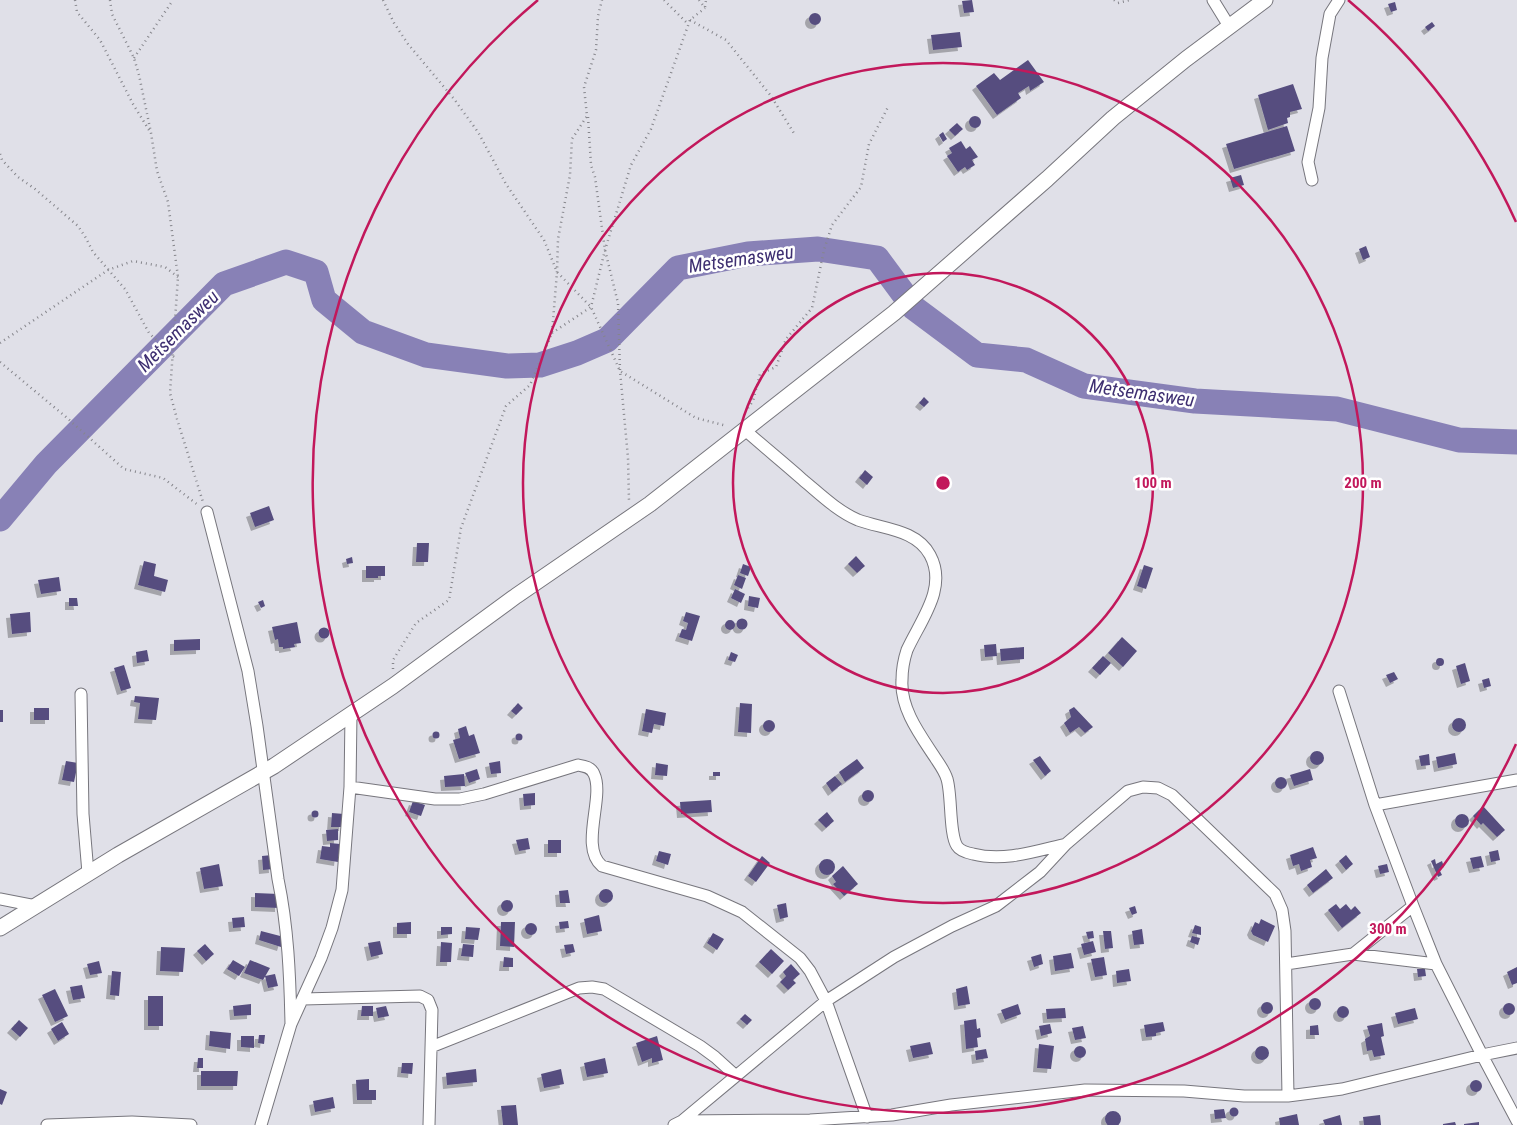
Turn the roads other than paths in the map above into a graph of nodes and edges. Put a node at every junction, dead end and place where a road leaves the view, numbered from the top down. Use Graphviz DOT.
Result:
graph roads {
  1 [pos="1213,0"];
  2 [pos="1265,0"];
  3 [pos="1339,0"];
  4 [pos="1229,26"];
  5 [pos="1312,180"];
  6 [pos="745,430"];
  7 [pos="207,512"];
  8 [pos="1339,691"];
  9 [pos="81,694"];
  10 [pos="351,714"];
  11 [pos="264,772"];
  12 [pos="1517,780"];
  13 [pos="350,787"];
  14 [pos="1375,805"];
  15 [pos="1066,844"];
  16 [pos="88,873"];
  17 [pos="0,899"];
  18 [pos="36,906"];
  19 [pos="1413,906"];
  20 [pos="0,928"];
  21 [pos="1352,954"];
  22 [pos="1286,964"];
  23 [pos="1436,964"];
  24 [pos="303,999"];
  25 [pos="826,1001"];
  26 [pos="291,1024"];
  27 [pos="431,1048"];
  28 [pos="1517,1048"];
  29 [pos="1482,1055"];
  30 [pos="736,1076"];
  31 [pos="1288,1096"];
  32 [pos="867,1117"];
  33 [pos="1517,1121"];
  34 [pos="131,1123"];
  35 [pos="678,1123"];
  36 [pos="47,1125"];
  37 [pos="191,1125"];
  38 [pos="262,1125"];
  39 [pos="429,1125"];
  1 -- 4 [label="street"];
  2 -- 4 [label="street"];
  3 -- 5 [label="street"];
  4 -- 6 [label="street"];
  6 -- 10 [label="street"];
  6 -- 15 [label="street"];
  7 -- 11 [label="street"];
  8 -- 14 [label="street"];
  9 -- 16 [label="street"];
  10 -- 11 [label="street"];
  10 -- 13 [label="street"];
  11 -- 16 [label="street"];
  11 -- 26 [label="street"];
  12 -- 14 [label="street"];
  13 -- 24 [label="street"];
  13 -- 25 [label="street"];
  14 -- 19 [label="street"];
  15 -- 22 [label="street"];
  15 -- 25 [label="street"];
  16 -- 18 [label="street"];
  17 -- 18 [label="street"];
  18 -- 20 [label="street"];
  19 -- 21 [label="street"];
  19 -- 23 [label="street"];
  21 -- 22 [label="street"];
  21 -- 23 [label="street"];
  22 -- 31 [label="street"];
  23 -- 29 [label="street"];
  24 -- 26 [label="street"];
  24 -- 27 [label="street"];
  25 -- 30 [label="street"];
  25 -- 32 [label="street"];
  26 -- 38 [label="street"];
  27 -- 30 [label="street"];
  27 -- 39 [label="street"];
  28 -- 29 [label="street"];
  29 -- 31 [label="street"];
  29 -- 33 [label="street"];
  30 -- 35 [label="street"];
  31 -- 32 [label="street"];
  32 -- 35 [label="street"];
  34 -- 36 [label="street"];
  34 -- 37 [label="street"];
}
